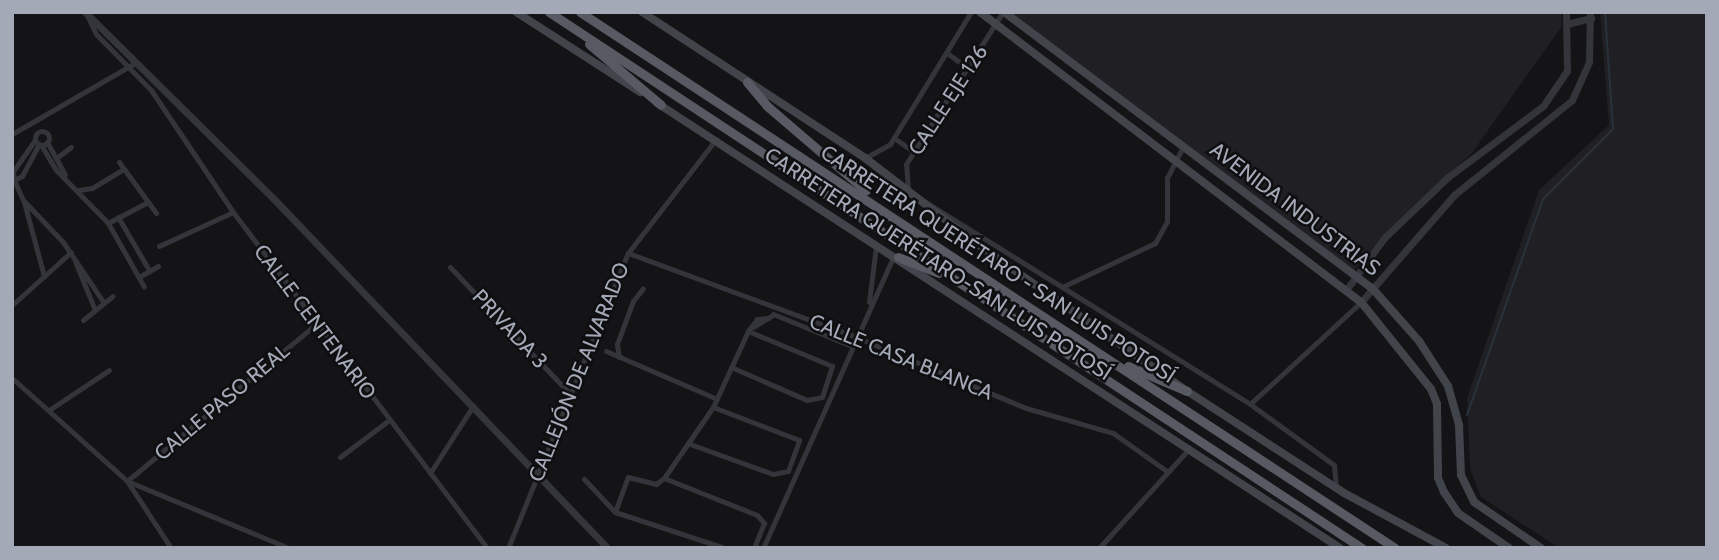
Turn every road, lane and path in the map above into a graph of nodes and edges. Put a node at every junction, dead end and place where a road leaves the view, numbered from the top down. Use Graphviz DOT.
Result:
graph roads {
  1 [pos="516,12"];
  2 [pos="549,12"];
  3 [pos="580,12"];
  4 [pos="642,12"];
  5 [pos="971,12"];
  6 [pos="980,12"];
  7 [pos="1004,12"];
  8 [pos="1566,12"];
  9 [pos="86,13"];
  10 [pos="1590,15"];
  11 [pos="558,18"];
  12 [pos="997,24"];
  13 [pos="1567,24"];
  14 [pos="947,53"];
  15 [pos="132,65"];
  16 [pos="969,69"];
  17 [pos="152,80"];
  18 [pos="747,82"];
  19 [pos="151,90"];
  20 [pos="661,105"];
  21 [pos="35,121"];
  22 [pos="40,132"];
  23 [pos="12,134"];
  24 [pos="894,138"];
  25 [pos="716,139"];
  26 [pos="47,142"];
  27 [pos="38,143"];
  28 [pos="1183,146"];
  29 [pos="71,147"];
  30 [pos="914,152"];
  31 [pos="59,156"];
  32 [pos="865,158"];
  33 [pos="1173,159"];
  34 [pos="119,162"];
  35 [pos="124,169"];
  36 [pos="65,174"];
  37 [pos="14,180"];
  38 [pos="92,188"];
  39 [pos="79,190"];
  40 [pos="908,190"];
  41 [pos="87,199"];
  42 [pos="920,199"];
  43 [pos="23,200"];
  44 [pos="148,202"];
  45 [pos="233,212"];
  46 [pos="891,212"];
  47 [pos="156,213"];
  48 [pos="118,217"];
  49 [pos="108,223"];
  50 [pos="876,243"];
  51 [pos="159,246"];
  52 [pos="71,253"];
  53 [pos="628,253"];
  54 [pos="896,256"];
  55 [pos="75,261"];
  56 [pos="158,266"];
  57 [pos="450,267"];
  58 [pos="149,270"];
  59 [pos="1357,275"];
  60 [pos="44,276"];
  61 [pos="139,277"];
  62 [pos="956,279"];
  63 [pos="144,287"];
  64 [pos="643,288"];
  65 [pos="1062,288"];
  66 [pos="1372,288"];
  67 [pos="1346,290"];
  68 [pos="113,296"];
  69 [pos="1361,302"];
  70 [pos="104,303"];
  71 [pos="12,305"];
  72 [pos="867,309"];
  73 [pos="95,310"];
  74 [pos="773,313"];
  75 [pos="83,320"];
  76 [pos="316,324"];
  77 [pos="751,329"];
  78 [pos="856,337"];
  79 [pos="852,346"];
  80 [pos="606,351"];
  81 [pos="1107,356"];
  82 [pos="619,357"];
  83 [pos="731,367"];
  84 [pos="109,370"];
  85 [pos="13,381"];
  86 [pos="1187,391"];
  87 [pos="569,393"];
  88 [pos="717,399"];
  89 [pos="1250,404"];
  90 [pos="472,406"];
  91 [pos="713,407"];
  92 [pos="49,410"];
  93 [pos="389,420"];
  94 [pos="690,444"];
  95 [pos="1188,450"];
  96 [pos="340,457"];
  97 [pos="1168,472"];
  98 [pos="430,473"];
  99 [pos="537,475"];
  100 [pos="664,478"];
  101 [pos="584,479"];
  102 [pos="127,481"];
  103 [pos="1336,488"];
  104 [pos="615,512"];
  105 [pos="171,548"];
  106 [pos="289,548"];
  107 [pos="487,548"];
  108 [pos="508,548"];
  109 [pos="608,548"];
  110 [pos="725,548"];
  111 [pos="754,548"];
  112 [pos="763,548"];
  113 [pos="1099,548"];
  114 [pos="1340,548"];
  115 [pos="1362,548"];
  116 [pos="1395,548"];
  117 [pos="1446,548"];
  118 [pos="1508,548"];
  119 [pos="1541,548"];
  1 -- 20 [label="main road, CARRETERA QUERÉTARO-SAN LUIS POTOSÍ"];
  2 -- 11 [label="highway, CARRETERA QUERÉTARO - SAN LUIS POTOSÍ"];
  3 -- 46 [label="highway, CARRETERA QUERÉTARO - SAN LUIS POTOSÍ"];
  4 -- 18 [label="main road"];
  5 -- 14 [label="street, CALLE EJE 126"];
  6 -- 12 [label="main road, AVENIDA INDUSTRIAS"];
  7 -- 12 [label="street, CALLE EJE 126"];
  7 -- 28 [label="main road, AVENIDA INDUSTRIAS"];
  8 -- 13 [label="street"];
  9 -- 15 [label="street"];
  10 -- 13 [label="street"];
  10 -- 66 [label="street"];
  11 -- 20 [label="highway"];
  11 -- 62 [label="highway, CARRETERA QUERÉTARO - SAN LUIS POTOSÍ"];
  12 -- 16 [label="street, CALLE EJE 126"];
  12 -- 33 [label="main road, AVENIDA INDUSTRIAS"];
  13 -- 59 [label="street"];
  14 -- 16 [label="street"];
  14 -- 24 [label="street, CALLE EJE 126"];
  15 -- 17 [label="street"];
  15 -- 19 [label="street, CALLE CENTENARIO"];
  15 -- 21 [label="street"];
  16 -- 30 [label="street, CALLE EJE 126"];
  17 -- 19 [label="street"];
  17 -- 90 [label="street"];
  18 -- 32 [label="main road"];
  18 -- 46 [label="highway"];
  19 -- 45 [label="street, CALLE CENTENARIO"];
  20 -- 25 [label="main road, CARRETERA QUERÉTARO-SAN LUIS POTOSÍ"];
  21 -- 22 [label="street"];
  21 -- 23 [label="street"];
  22 -- 26 [label="street"];
  22 -- 27 [label="street"];
  24 -- 30 [label="street"];
  24 -- 32 [label="street, CALLE EJE 126"];
  25 -- 50 [label="main road, CARRETERA QUERÉTARO-SAN LUIS POTOSÍ"];
  25 -- 53 [label="street, CALLEJÓN DE ALVARADO"];
  26 -- 27 [label="street"];
  26 -- 31 [label="street"];
  27 -- 36 [label="street"];
  27 -- 37 [label="street"];
  28 -- 33 [label="street"];
  28 -- 59 [label="main road, AVENIDA INDUSTRIAS"];
  29 -- 31 [label="street"];
  30 -- 40 [label="street, CALLE EJE 126"];
  31 -- 36 [label="street"];
  32 -- 40 [label="main road"];
  33 -- 65 [label="street"];
  33 -- 67 [label="main road, AVENIDA INDUSTRIAS"];
  34 -- 35 [label="street"];
  35 -- 38 [label="street"];
  35 -- 44 [label="street"];
  36 -- 39 [label="street"];
  37 -- 43 [label="street"];
  38 -- 39 [label="street"];
  38 -- 41 [label="street"];
  39 -- 41 [label="street"];
  40 -- 42 [label="main road"];
  41 -- 49 [label="street"];
  42 -- 65 [label="street"];
  42 -- 86 [label="main road"];
  43 -- 52 [label="street"];
  43 -- 60 [label="street"];
  44 -- 47 [label="street"];
  44 -- 48 [label="street"];
  45 -- 51 [label="street"];
  45 -- 76 [label="street, CALLE CENTENARIO"];
  46 -- 81 [label="highway, CARRETERA QUERÉTARO - SAN LUIS POTOSÍ"];
  48 -- 49 [label="street"];
  48 -- 58 [label="street"];
  49 -- 61 [label="street"];
  50 -- 54 [label="main road, CARRETERA QUERÉTARO-SAN LUIS POTOSÍ"];
  50 -- 72 [label="street"];
  52 -- 55 [label="street"];
  52 -- 60 [label="street"];
  53 -- 74 [label="street, CALLE CASA BLANCA"];
  53 -- 87 [label="street, CALLEJÓN DE ALVARADO"];
  54 -- 62 [label="highway"];
  54 -- 72 [label="street"];
  54 -- 95 [label="main road, CARRETERA QUERÉTARO-SAN LUIS POTOSÍ"];
  55 -- 70 [label="street"];
  55 -- 73 [label="street"];
  56 -- 58 [label="street"];
  57 -- 87 [label="street, PRIVADA 3"];
  58 -- 61 [label="street"];
  59 -- 66 [label="main road, AVENIDA INDUSTRIAS"];
  59 -- 67 [label="street"];
  60 -- 71 [label="street"];
  61 -- 63 [label="street"];
  62 -- 115 [label="highway, CARRETERA QUERÉTARO - SAN LUIS POTOSÍ"];
  64 -- 82 [label="street"];
  65 -- 89 [label="street"];
  66 -- 69 [label="street"];
  66 -- 119 [label="main road, AVENIDA INDUSTRIAS"];
  67 -- 69 [label="main road, AVENIDA INDUSTRIAS"];
  68 -- 70 [label="street"];
  69 -- 89 [label="street"];
  69 -- 118 [label="main road, AVENIDA INDUSTRIAS"];
  70 -- 73 [label="street"];
  72 -- 78 [label="street"];
  73 -- 75 [label="street"];
  74 -- 77 [label="street"];
  74 -- 78 [label="street, CALLE CASA BLANCA"];
  74 -- 79 [label="street"];
  76 -- 93 [label="street, CALLE CENTENARIO"];
  76 -- 102 [label="street, CALLE PASO REAL"];
  77 -- 83 [label="street"];
  77 -- 83 [label="street"];
  78 -- 79 [label="street"];
  78 -- 97 [label="street, CALLE CASA BLANCA"];
  79 -- 112 [label="street"];
  80 -- 82 [label="street"];
  81 -- 86 [label="highway"];
  81 -- 116 [label="highway, CARRETERA QUERÉTARO - SAN LUIS POTOSÍ"];
  82 -- 88 [label="street"];
  83 -- 88 [label="street"];
  84 -- 92 [label="street"];
  85 -- 92 [label="street"];
  86 -- 103 [label="main road"];
  87 -- 99 [label="street, CALLEJÓN DE ALVARADO"];
  88 -- 91 [label="street"];
  89 -- 103 [label="street"];
  90 -- 98 [label="street"];
  90 -- 99 [label="street"];
  91 -- 94 [label="street"];
  91 -- 94 [label="street"];
  92 -- 102 [label="street"];
  93 -- 96 [label="street"];
  93 -- 98 [label="street, CALLE CENTENARIO"];
  94 -- 100 [label="street"];
  95 -- 97 [label="street"];
  95 -- 114 [label="main road, CARRETERA QUERÉTARO-SAN LUIS POTOSÍ"];
  97 -- 113 [label="street"];
  98 -- 107 [label="street, CALLE CENTENARIO"];
  99 -- 108 [label="street, CALLEJÓN DE ALVARADO"];
  99 -- 109 [label="street"];
  100 -- 104 [label="street"];
  100 -- 111 [label="street"];
  101 -- 104 [label="street"];
  102 -- 105 [label="street"];
  102 -- 106 [label="street"];
  103 -- 117 [label="main road"];
  104 -- 110 [label="street"];
}
